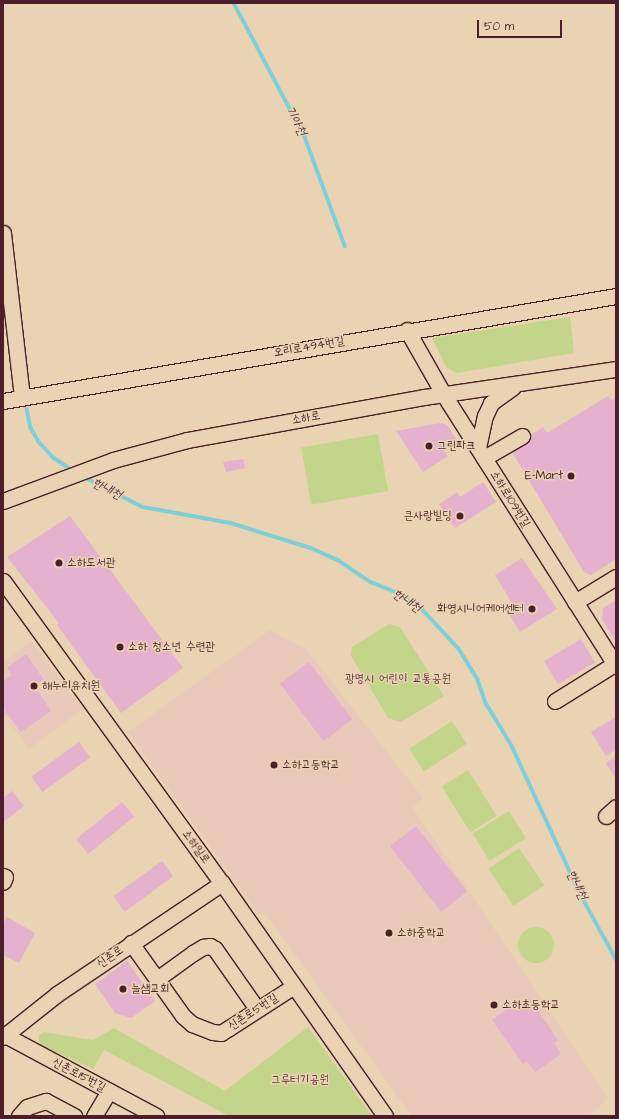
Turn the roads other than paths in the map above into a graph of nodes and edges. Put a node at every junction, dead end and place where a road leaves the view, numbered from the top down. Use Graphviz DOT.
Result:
graph roads {
  1 [pos="3,233"];
  2 [pos="616,296"];
  3 [pos="407,330"];
  4 [pos="616,369"];
  5 [pos="520,384"];
  6 [pos="444,395"];
  7 [pos="23,397"];
  8 [pos="3,401"];
  9 [pos="522,436"];
  10 [pos="481,453"];
  11 [pos="3,501"];
  12 [pos="616,577"];
  13 [pos="3,581"];
  14 [pos="575,602"];
  15 [pos="616,664"];
  16 [pos="555,701"];
  17 [pos="3,876"];
  18 [pos="3,882"];
  19 [pos="222,883"];
  20 [pos="131,943"];
  21 [pos="157,979"];
  22 [pos="294,986"];
  23 [pos="257,1009"];
  24 [pos="3,1035"];
  25 [pos="109,1091"];
  26 [pos="19,1116"];
  27 [pos="74,1116"];
  28 [pos="94,1116"];
  29 [pos="156,1116"];
  30 [pos="385,1116"];
  1 -- 7 [label="street"];
  2 -- 3 [label="street, 오리로494번길"];
  3 -- 6 [label="street, 소하로109번길"];
  3 -- 7 [label="street, 오리로494번길"];
  4 -- 5 [label="street, 소하로"];
  5 -- 6 [label="street, 소하로"];
  5 -- 10 [label="street"];
  6 -- 10 [label="street, 소하로109번길"];
  6 -- 11 [label="street, 소하로"];
  7 -- 8 [label="street, 오리로494번길"];
  9 -- 10 [label="street"];
  10 -- 14 [label="street, 소하로109번길"];
  12 -- 14 [label="street"];
  13 -- 19 [label="street, 소하일로"];
  14 -- 15 [label="street, 소하로109번길"];
  15 -- 16 [label="street"];
  17 -- 18 [label="street"];
  19 -- 20 [label="street, 신촌로"];
  19 -- 22 [label="street, 소하일로"];
  20 -- 21 [label="street, 신촌로5번길"];
  20 -- 24 [label="street, 신촌로"];
  21 -- 23 [label="street, 신촌로5번길"];
  21 -- 23 [label="street"];
  22 -- 23 [label="street, 신촌로5번길"];
  22 -- 30 [label="street, 소하일로"];
  24 -- 25 [label="street, 신촌로15번길"];
  25 -- 28 [label="street"];
  25 -- 29 [label="street, 신촌로15번길"];
  26 -- 27 [label="street"];
}
